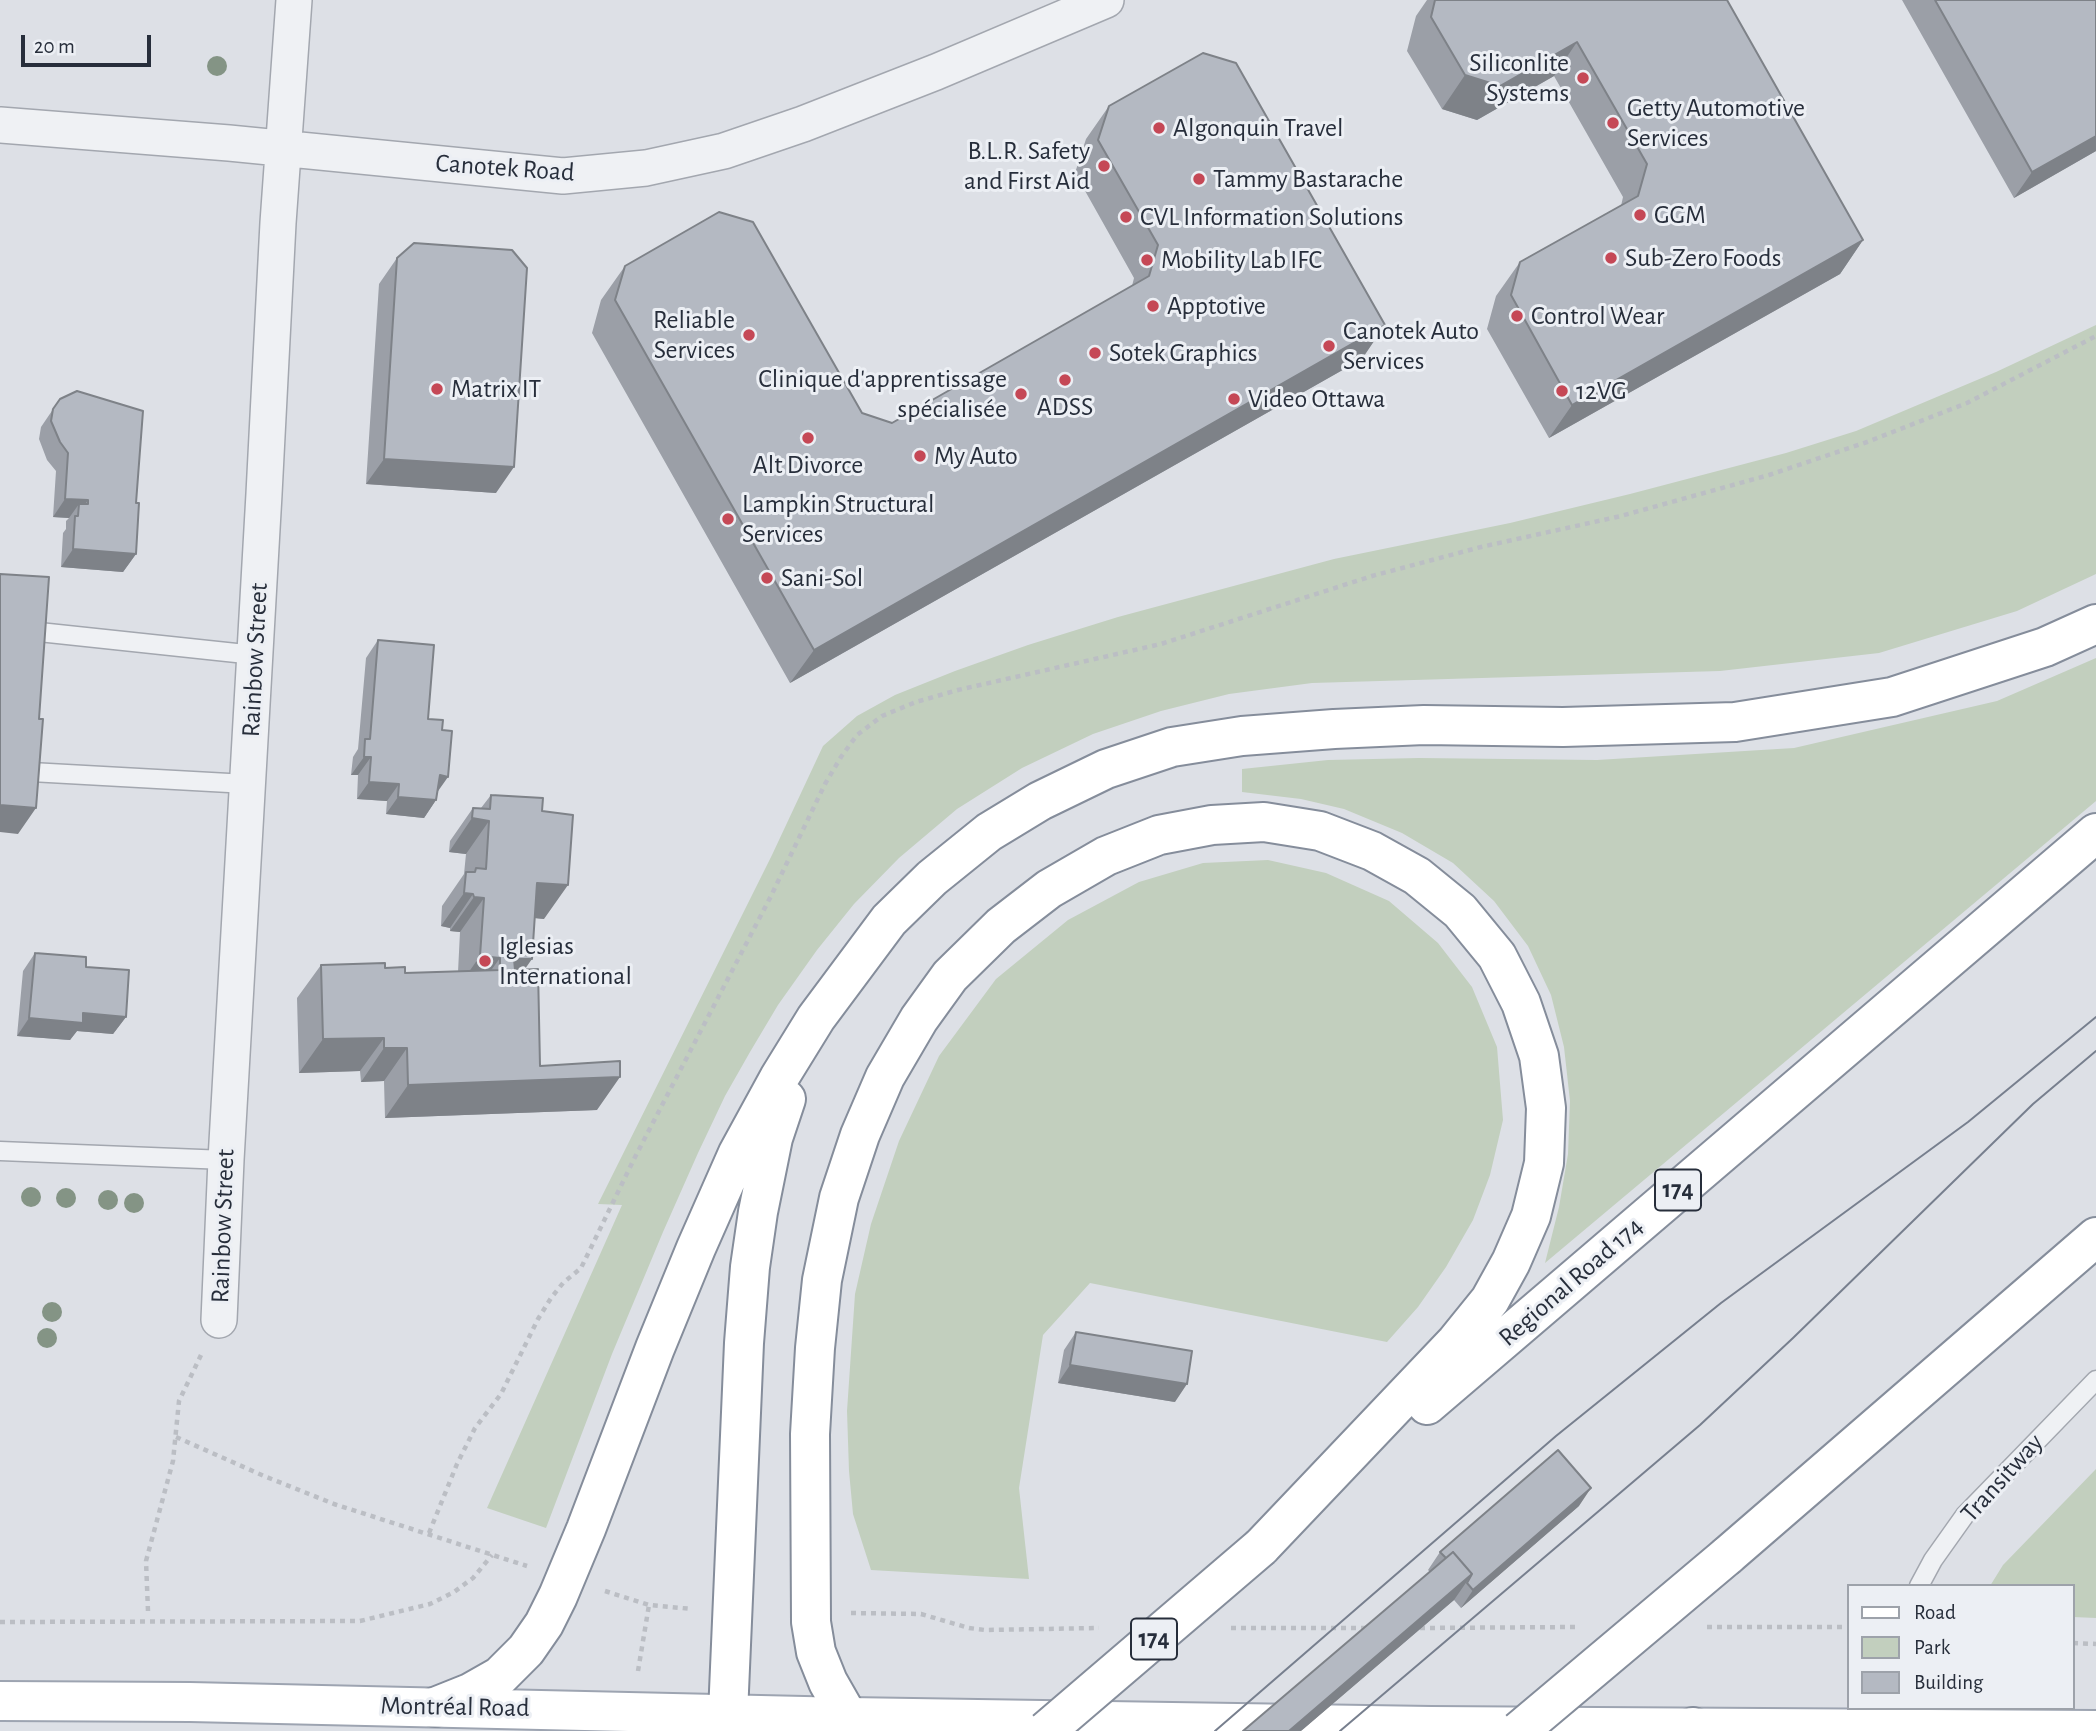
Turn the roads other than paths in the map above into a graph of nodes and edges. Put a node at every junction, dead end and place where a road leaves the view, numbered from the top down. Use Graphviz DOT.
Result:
graph roads {
  1 [pos="294,0"];
  2 [pos="1106,0"];
  3 [pos="0,125"];
  4 [pos="282,148"];
  5 [pos="2096,624"];
  6 [pos="39,632"];
  7 [pos="255,655"];
  8 [pos="31,772"];
  9 [pos="247,784"];
  10 [pos="2096,833"];
  11 [pos="851,969"];
  12 [pos="0,1151"];
  13 [pos="226,1160"];
  14 [pos="2096,1237"];
  15 [pos="219,1321"];
  16 [pos="2096,1380"];
  17 [pos="1261,1547"];
  18 [pos="1920,1584"];
  19 [pos="0,1701"];
  20 [pos="435,1707"];
  21 [pos="848,1717"];
  22 [pos="726,1722"];
  23 [pos="1885,1723"];
  24 [pos="1694,1729"];
  25 [pos="2096,1730"];
  26 [pos="1046,1731"];
  27 [pos="1519,1731"];
  1 -- 4 [label="street, Rainbow Street"];
  2 -- 4 [label="street, Canotek Road"];
  3 -- 4 [label="street, Canotek Road"];
  4 -- 7 [label="street, Rainbow Street"];
  5 -- 11 [label="main road"];
  6 -- 7 [label="lane"];
  7 -- 9 [label="street, Rainbow Street"];
  8 -- 9 [label="lane"];
  9 -- 13 [label="street, Rainbow Street"];
  10 -- 17 [label="main road, Regional Road 174 / 174"];
  11 -- 20 [label="main road"];
  11 -- 22 [label="main road"];
  12 -- 13 [label="lane"];
  13 -- 15 [label="street, Rainbow Street"];
  14 -- 27 [label="main road, bridge"];
  16 -- 18 [label="lane, Transitway"];
  17 -- 21 [label="main road"];
  17 -- 26 [label="main road, Regional Road 174 / 174, bridge"];
  19 -- 20 [label="main road, Montréal Road"];
  20 -- 22 [label="main road, Montréal Road"];
  21 -- 22 [label="main road, Montréal Road"];
  21 -- 24 [label="main road, Montréal Road"];
  23 -- 24 [label="main road, Montréal Road"];
  23 -- 25 [label="main road, Montréal Road"];
}
